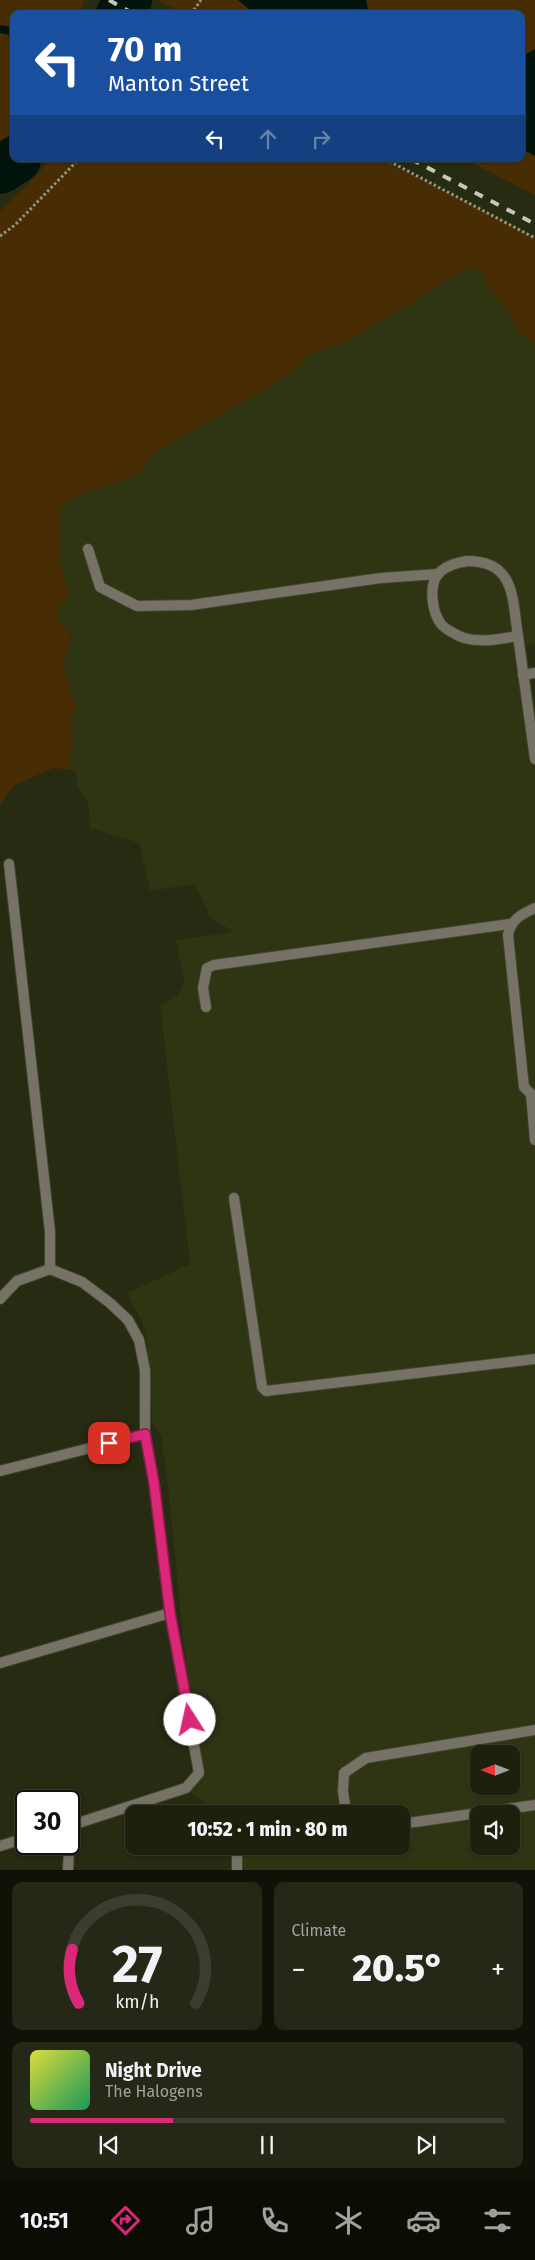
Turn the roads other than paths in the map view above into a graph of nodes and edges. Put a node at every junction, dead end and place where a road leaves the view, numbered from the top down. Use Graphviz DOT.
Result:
graph roads {
  1 [pos="88,549"];
  2 [pos="438,574"];
  3 [pos="518,636"];
  4 [pos="535,673"];
  5 [pos="524,676"];
  6 [pos="535,759"];
  7 [pos="9,864"];
  8 [pos="535,908"];
  9 [pos="510,924"];
  10 [pos="206,1007"];
  11 [pos="533,1095"];
  12 [pos="535,1140"];
  13 [pos="234,1198"];
  14 [pos="50,1269"];
  15 [pos="0,1300"];
  16 [pos="535,1359"];
  17 [pos="145,1434"];
  18 [pos="0,1471"];
  19 [pos="170,1613"];
  20 [pos="0,1663"];
  21 [pos="535,1730"];
  22 [pos="345,1805"];
  23 [pos="535,1805"];
  24 [pos="80,1822"];
  25 [pos="410,1823"];
  26 [pos="15,1841"];
  27 [pos="0,1846"];
  28 [pos="68,1855"];
  29 [pos="237,1855"];
  30 [pos="68,1870"];
  31 [pos="237,1870"];
  1 -- 2 [label="street"];
  2 -- 3 [label="street"];
  2 -- 3 [label="street"];
  3 -- 5 [label="street"];
  4 -- 5 [label="street"];
  5 -- 6 [label="street"];
  7 -- 14 [label="street"];
  8 -- 9 [label="street"];
  9 -- 10 [label="street"];
  9 -- 11 [label="street"];
  11 -- 12 [label="street"];
  13 -- 16 [label="street"];
  14 -- 15 [label="street"];
  14 -- 17 [label="street"];
  17 -- 18 [label="street"];
  17 -- 19 [label="street"];
  19 -- 20 [label="street"];
  19 -- 24 [label="street"];
  21 -- 22 [label="street"];
  23 -- 25 [label="street"];
  26 -- 27 [label="street"];
  28 -- 30 [label="street"];
  29 -- 31 [label="street"];
}
